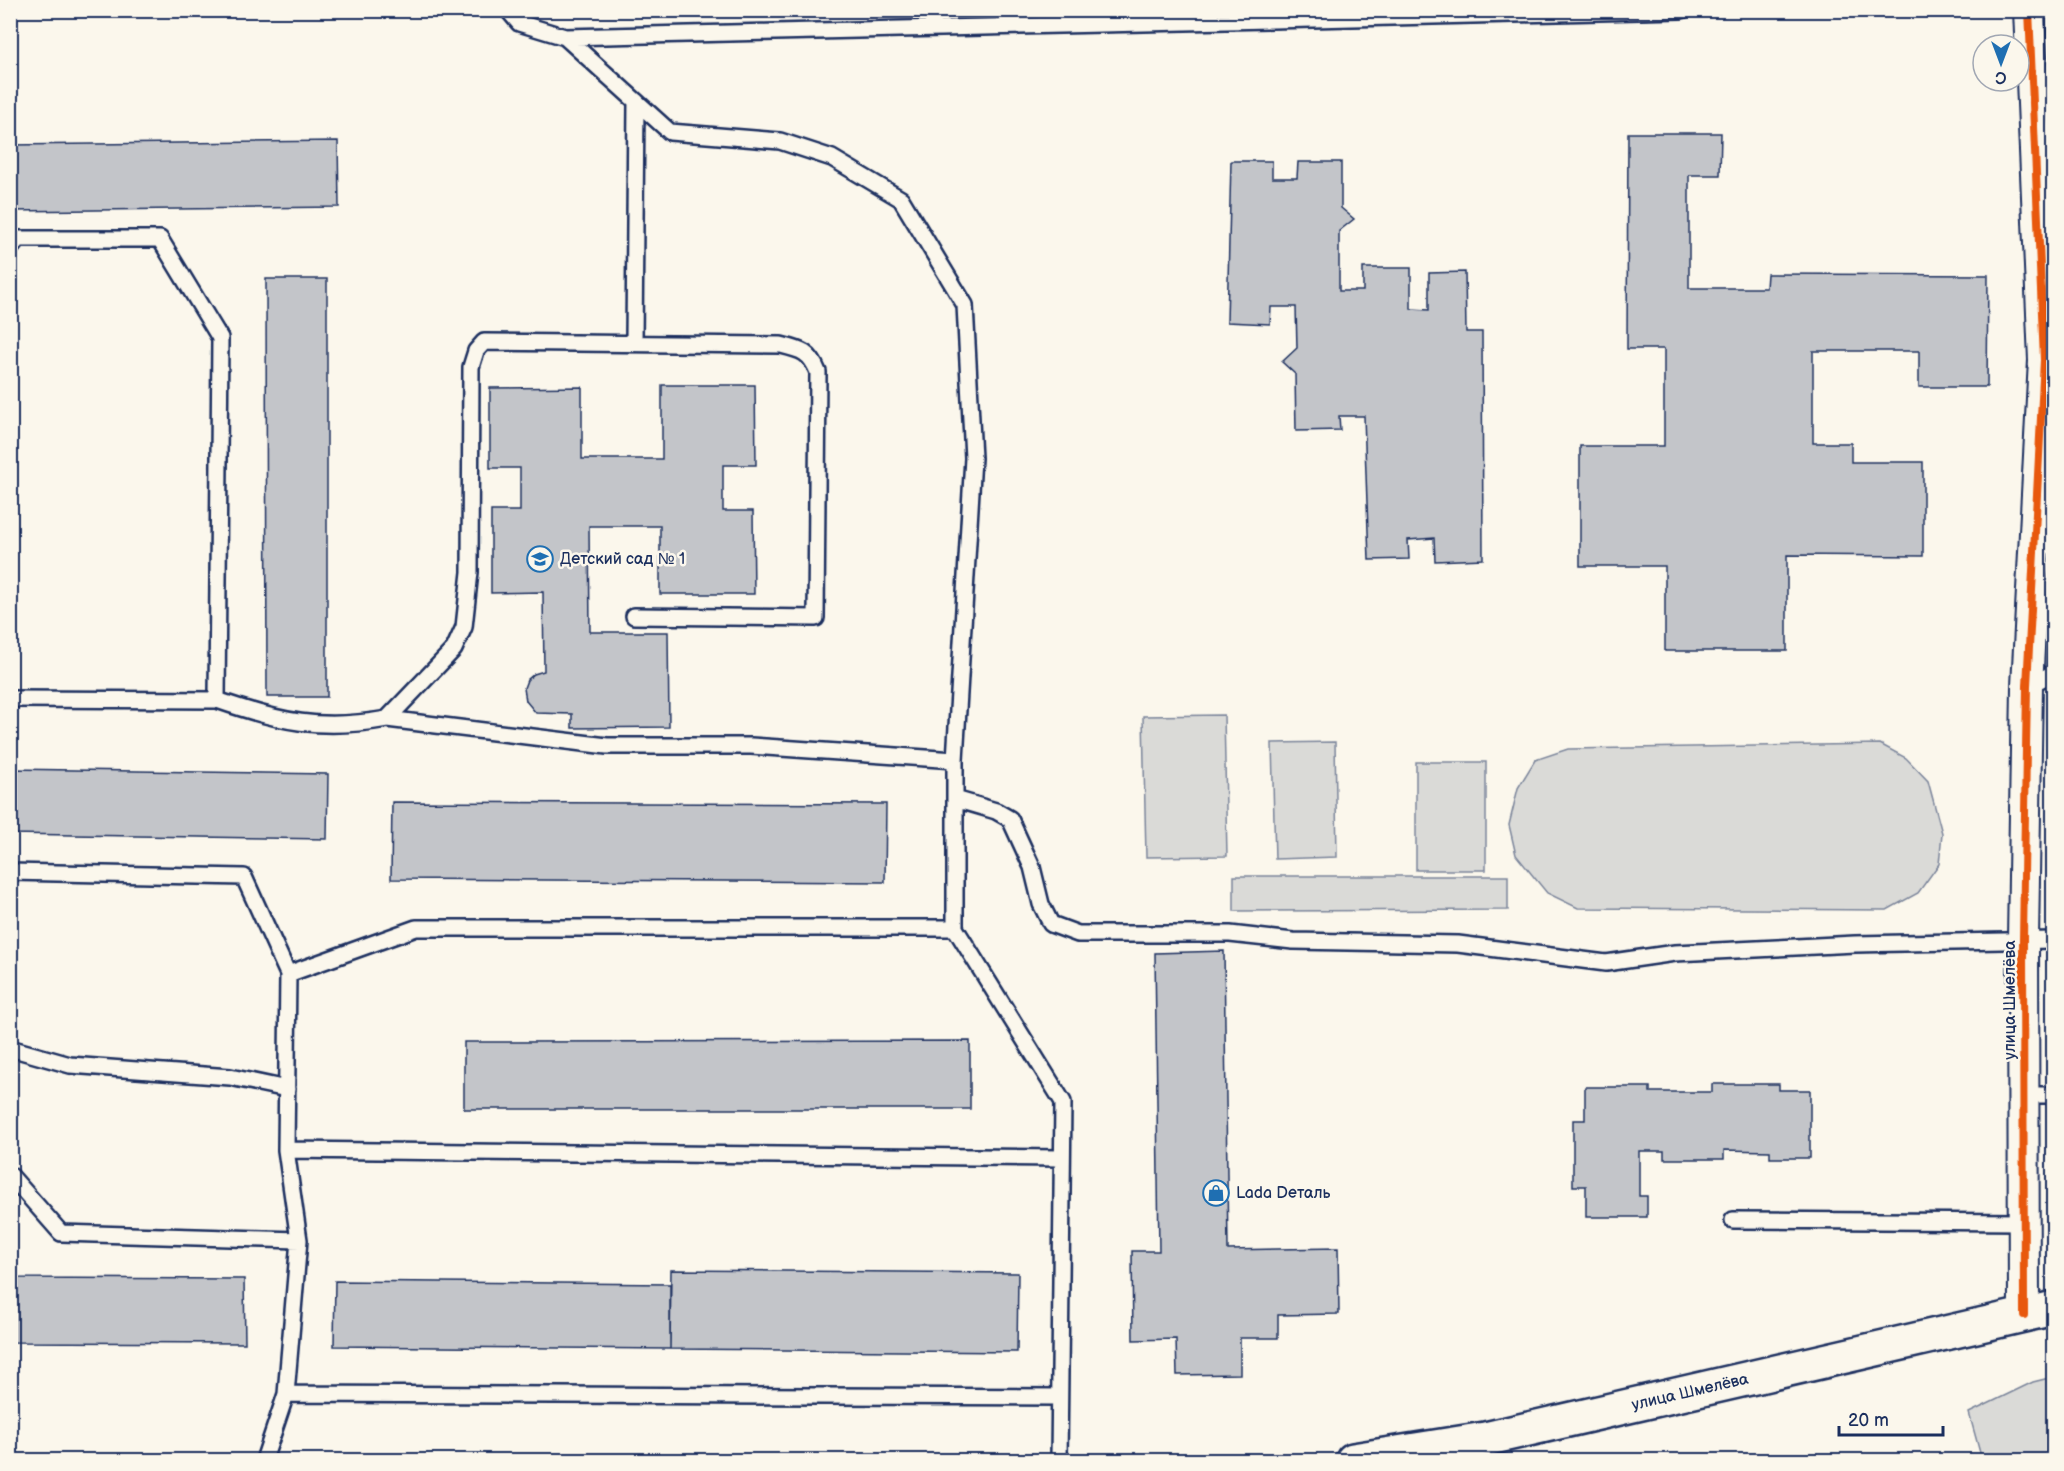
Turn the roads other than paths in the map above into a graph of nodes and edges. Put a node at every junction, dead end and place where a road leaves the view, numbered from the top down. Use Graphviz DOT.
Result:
graph roads {
  1 [pos="508,10"];
  2 [pos="1682,10"];
  3 [pos="2029,10"];
  4 [pos="565,37"];
  5 [pos="636,101"];
  6 [pos="10,249"];
  7 [pos="634,343"];
  8 [pos="634,616"];
  9 [pos="2054,673"];
  10 [pos="2040,686"];
  11 [pos="10,699"];
  12 [pos="217,700"];
  13 [pos="387,719"];
  14 [pos="955,760"];
  15 [pos="955,799"];
  16 [pos="10,872"];
  17 [pos="955,928"];
  18 [pos="2023,940"];
  19 [pos="2054,940"];
  20 [pos="288,974"];
  21 [pos="10,1048"];
  22 [pos="287,1089"];
  23 [pos="2023,1095"];
  24 [pos="2054,1095"];
  25 [pos="286,1150"];
  26 [pos="1062,1158"];
  27 [pos="10,1175"];
  28 [pos="1733,1220"];
  29 [pos="2022,1222"];
  30 [pos="299,1240"];
  31 [pos="2038,1312"];
  32 [pos="286,1394"];
  33 [pos="1059,1397"];
  34 [pos="264,1461"];
  35 [pos="1059,1461"];
  36 [pos="1353,1461"];
  1 -- 4 [label="lane"];
  2 -- 4 [label="lane"];
  3 -- 10 [label="street, улица Шмелёва"];
  4 -- 5 [label="lane"];
  5 -- 7 [label="lane"];
  5 -- 14 [label="lane"];
  6 -- 12 [label="lane"];
  7 -- 8 [label="lane"];
  7 -- 13 [label="lane"];
  9 -- 10 [label="lane"];
  10 -- 18 [label="street, улица Шмелёва"];
  11 -- 12 [label="lane"];
  12 -- 13 [label="lane"];
  13 -- 14 [label="lane"];
  14 -- 15 [label="lane"];
  15 -- 17 [label="lane"];
  15 -- 18 [label="lane"];
  16 -- 20 [label="lane"];
  17 -- 20 [label="lane"];
  17 -- 26 [label="lane"];
  18 -- 19 [label="lane"];
  18 -- 23 [label="street, улица Шмелёва"];
  20 -- 22 [label="lane"];
  21 -- 22 [label="lane"];
  22 -- 25 [label="lane"];
  23 -- 24 [label="lane"];
  23 -- 29 [label="street, улица Шмелёва"];
  25 -- 26 [label="lane"];
  25 -- 30 [label="lane"];
  26 -- 33 [label="lane"];
  27 -- 30 [label="lane"];
  28 -- 29 [label="lane"];
  29 -- 31 [label="street, улица Шмелёва"];
  30 -- 32 [label="lane"];
  31 -- 36 [label="main road, улица Шмелёва"];
  32 -- 33 [label="lane"];
  32 -- 34 [label="lane"];
  33 -- 35 [label="lane"];
}
